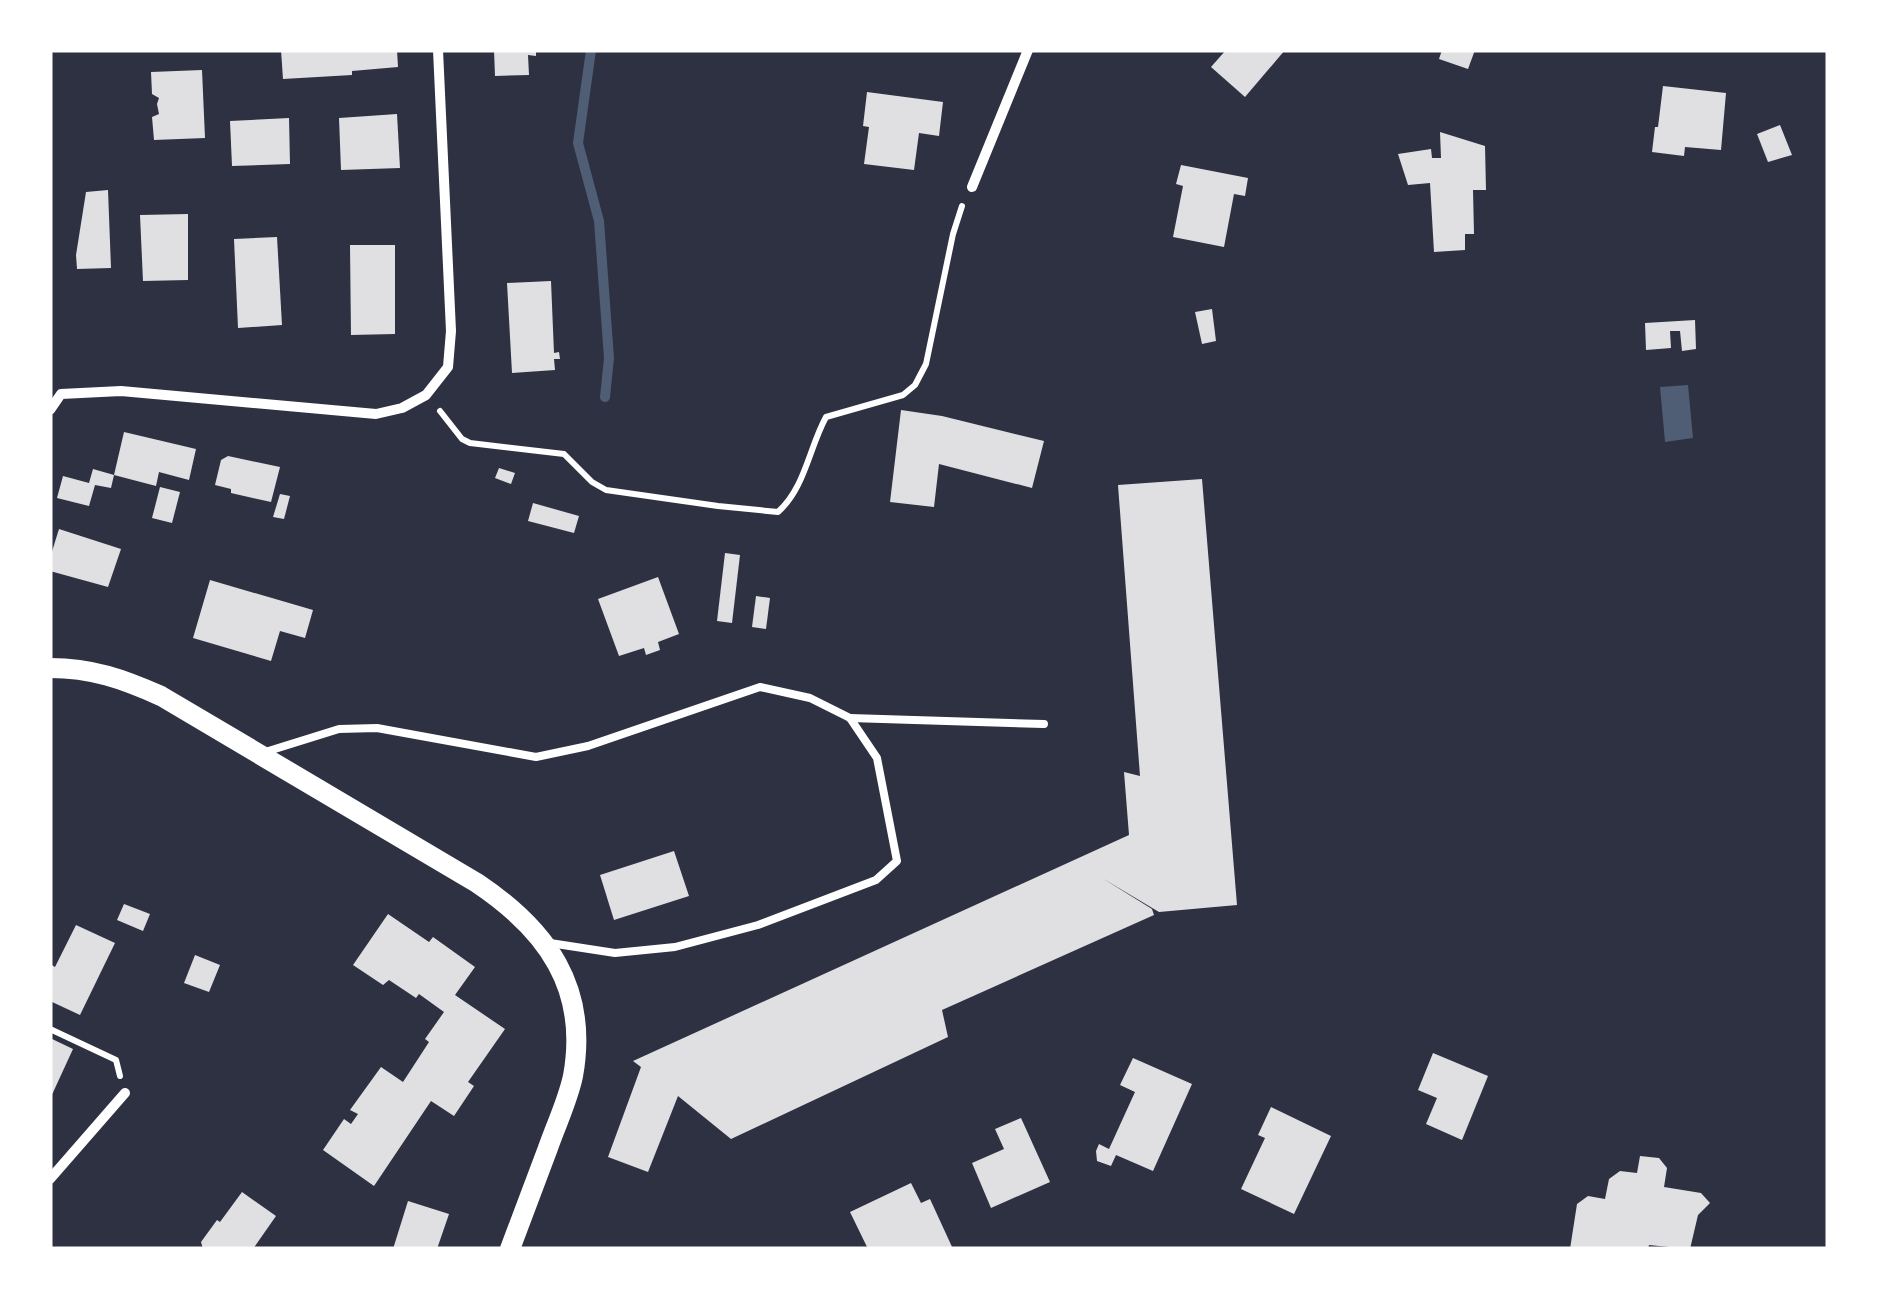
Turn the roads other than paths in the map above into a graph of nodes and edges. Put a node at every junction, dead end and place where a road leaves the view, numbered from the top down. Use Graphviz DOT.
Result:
graph roads {
  1 [pos="438,50"];
  2 [pos="1028,50"];
  3 [pos="972,187"];
  4 [pos="56,393"];
  5 [pos="50,410"];
  6 [pos="50,668"];
  7 [pos="850,718"];
  8 [pos="1044,724"];
  9 [pos="258,754"];
  10 [pos="544,942"];
  11 [pos="125,1093"];
  12 [pos="50,1178"];
  13 [pos="510,1249"];
  1 -- 4 [label="street"];
  2 -- 3 [label="street"];
  4 -- 5 [label="street"];
  6 -- 9 [label="main road"];
  7 -- 8 [label="lane"];
  7 -- 9 [label="lane"];
  7 -- 10 [label="lane"];
  9 -- 10 [label="main road"];
  10 -- 13 [label="main road"];
  11 -- 12 [label="street"];
}
